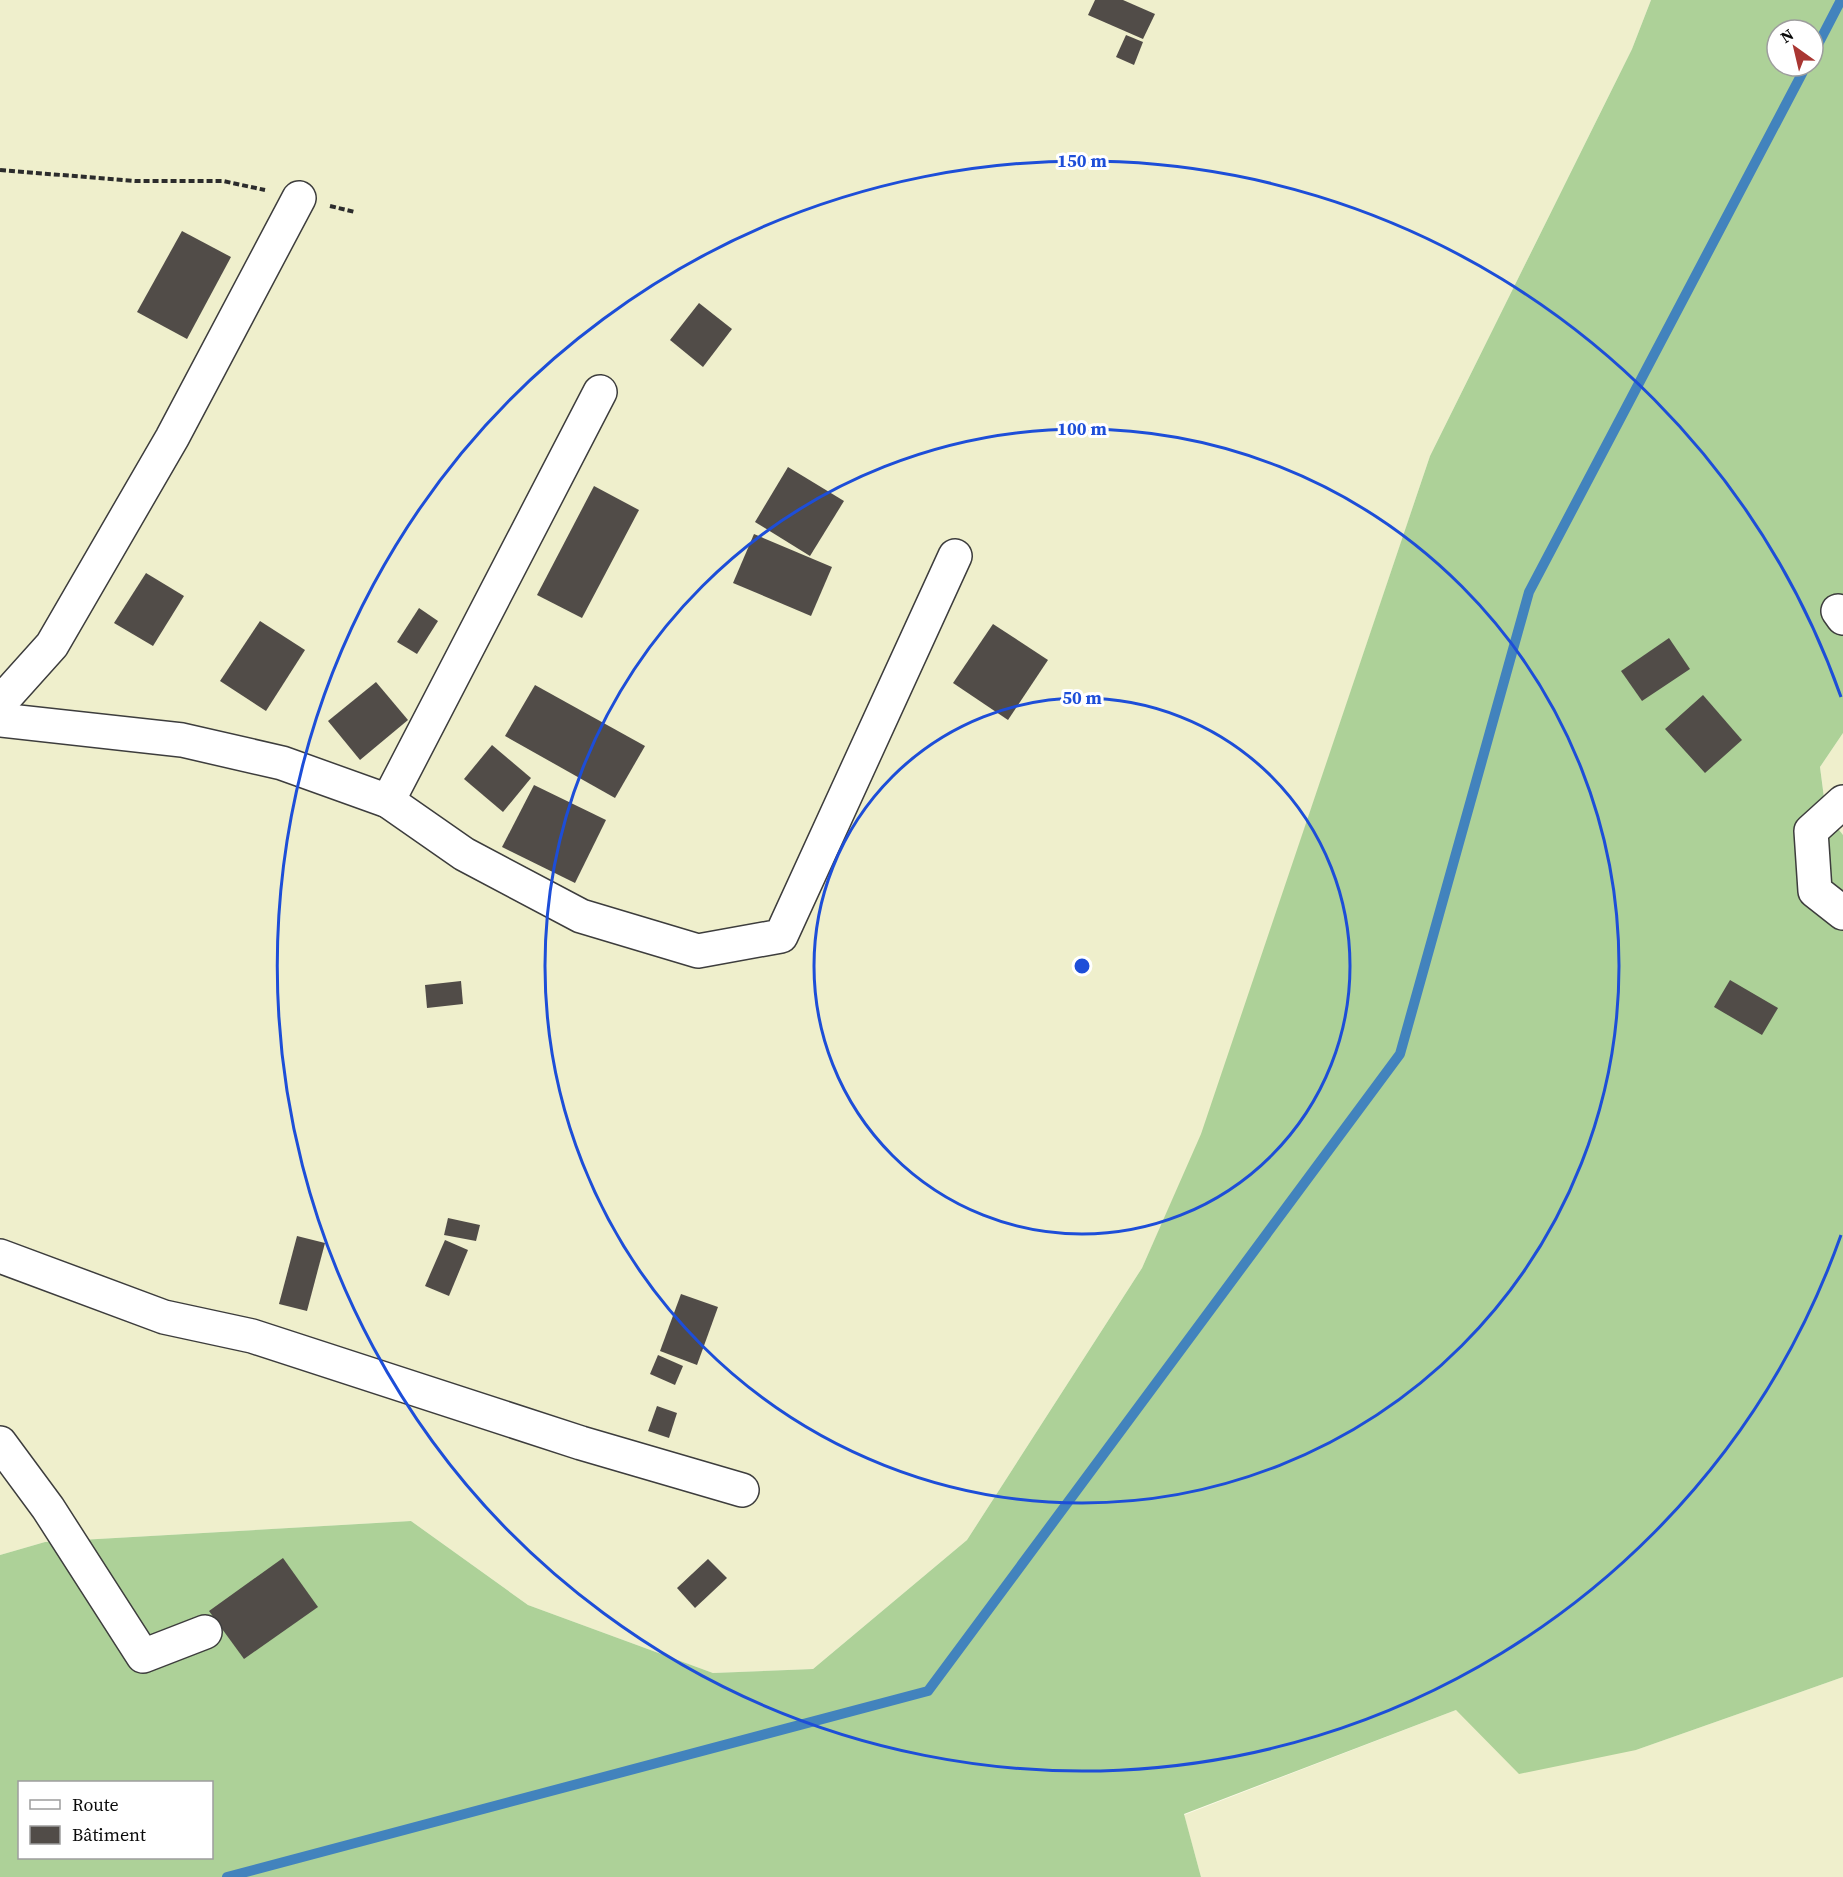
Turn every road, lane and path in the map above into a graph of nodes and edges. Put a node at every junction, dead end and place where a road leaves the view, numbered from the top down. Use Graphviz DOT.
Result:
graph roads {
  1 [pos="0,170"];
  2 [pos="299,198"];
  3 [pos="356,212"];
  4 [pos="600,392"];
  5 [pos="955,556"];
  6 [pos="0,703"];
  7 [pos="0,720"];
  8 [pos="388,801"];
  9 [pos="1843,802"];
  10 [pos="1843,913"];
  11 [pos="0,1256"];
  12 [pos="0,1443"];
  13 [pos="742,1490"];
  14 [pos="205,1632"];
  1 -- 2 [label="path"];
  2 -- 3 [label="path"];
  2 -- 6 [label="street"];
  4 -- 8 [label="street"];
  5 -- 8 [label="street"];
  7 -- 8 [label="street"];
  9 -- 10 [label="street"];
  11 -- 13 [label="street"];
  12 -- 14 [label="street"];
}
